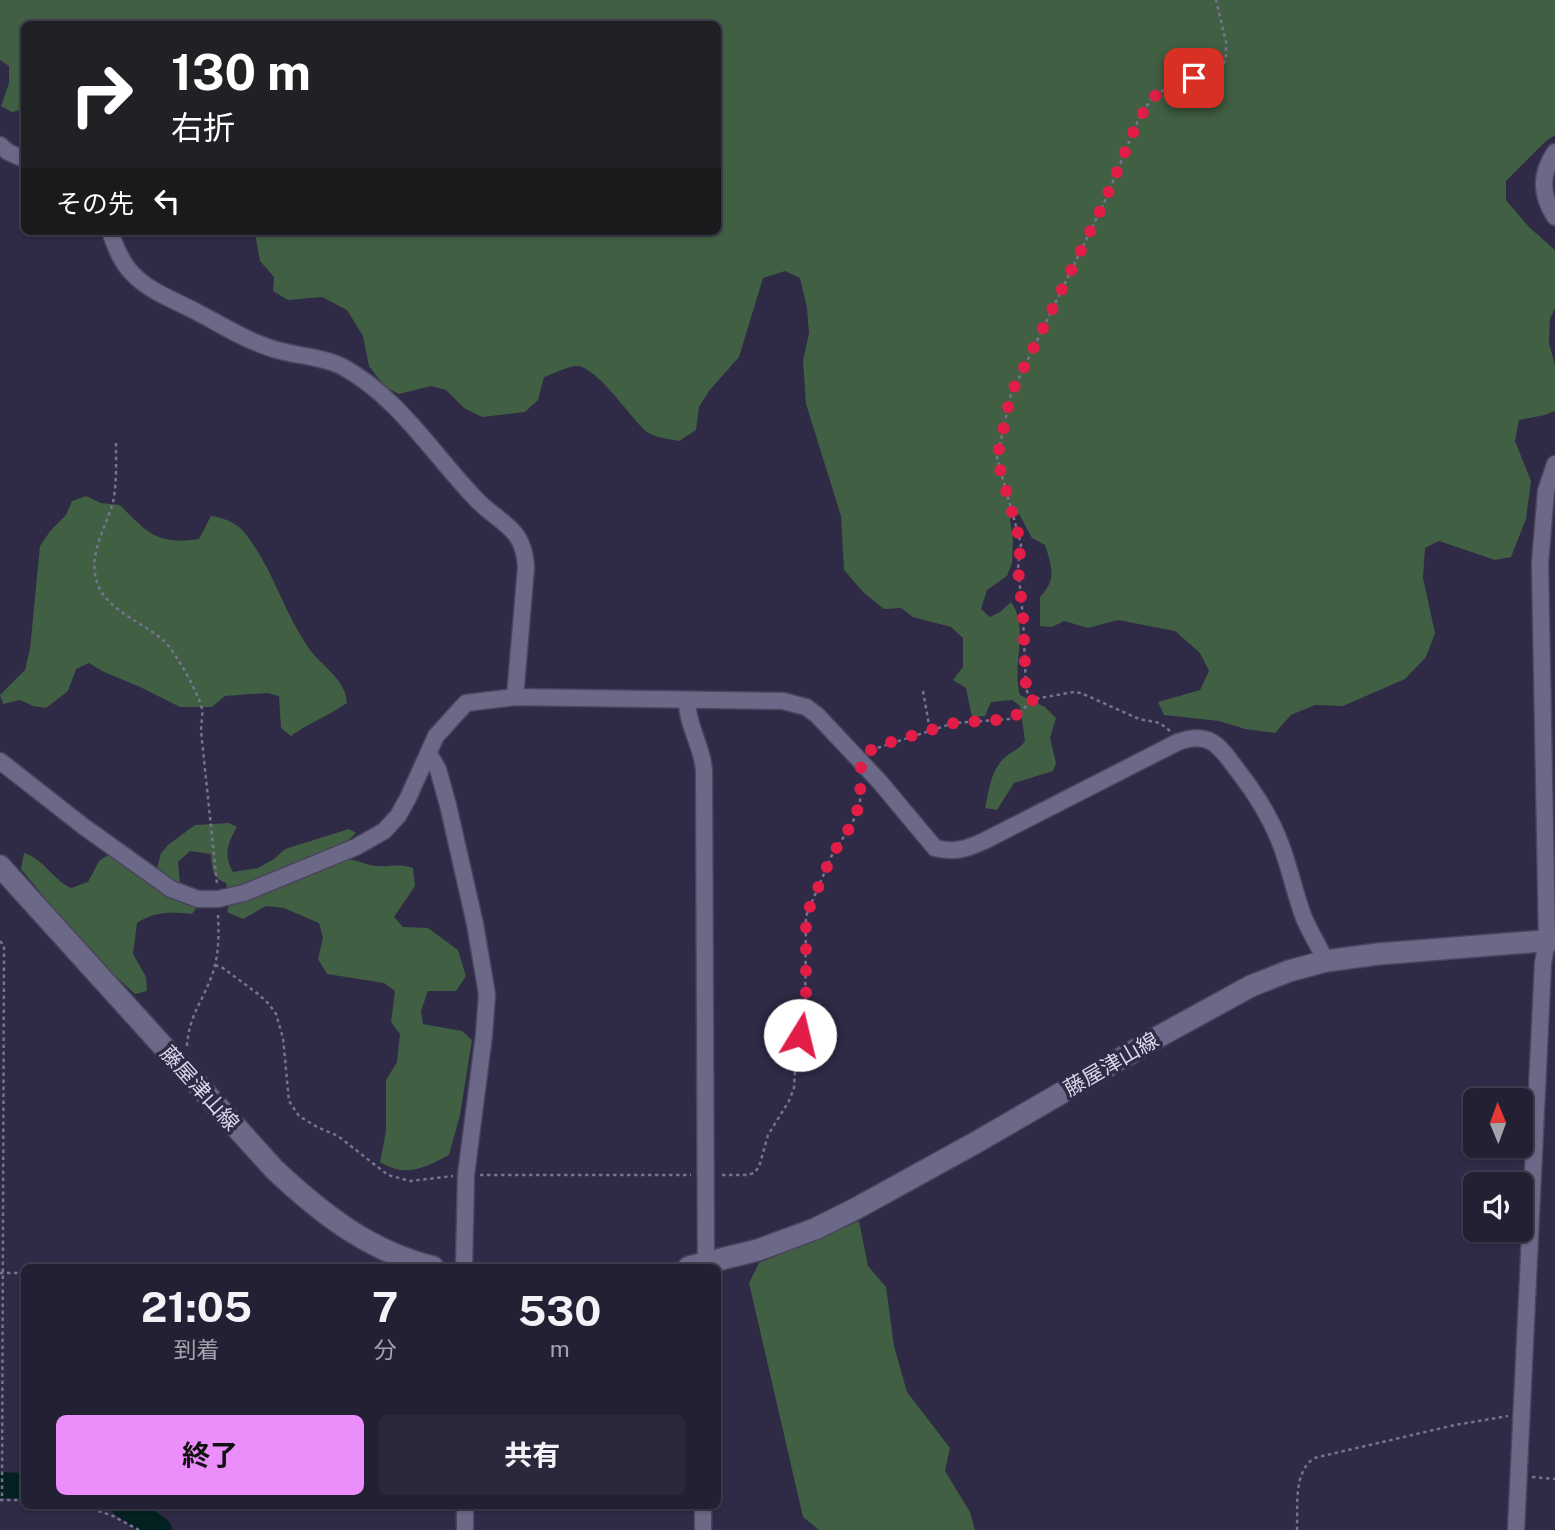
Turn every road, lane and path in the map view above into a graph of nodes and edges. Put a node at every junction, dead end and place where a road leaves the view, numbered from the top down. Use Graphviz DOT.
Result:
graph roads {
  1 [pos="1216,0"];
  2 [pos="0,145"];
  3 [pos="1555,152"];
  4 [pos="21,158"];
  5 [pos="1555,217"];
  6 [pos="112,235"];
  7 [pos="116,443"];
  8 [pos="1555,464"];
  9 [pos="923,691"];
  10 [pos="515,697"];
  11 [pos="1034,699"];
  12 [pos="687,701"];
  13 [pos="930,730"];
  14 [pos="1178,741"];
  15 [pos="429,754"];
  16 [pos="0,761"];
  17 [pos="861,761"];
  18 [pos="0,866"];
  19 [pos="218,899"];
  20 [pos="0,941"];
  21 [pos="1551,941"];
  22 [pos="1326,961"];
  23 [pos="215,965"];
  24 [pos="180,1065"];
  25 [pos="466,1175"];
  26 [pos="705,1175"];
  27 [pos="424,1264"];
  28 [pos="464,1264"];
  29 [pos="700,1264"];
  30 [pos="707,1264"];
  31 [pos="2,1273"];
  32 [pos="21,1273"];
  33 [pos="1521,1415"];
  34 [pos="1518,1477"];
  35 [pos="1555,1479"];
  36 [pos="1,1500"];
  37 [pos="21,1500"];
  38 [pos="91,1509"];
  39 [pos="465,1509"];
  40 [pos="703,1509"];
  41 [pos="139,1530"];
  42 [pos="465,1530"];
  43 [pos="704,1530"];
  44 [pos="1297,1530"];
  45 [pos="1516,1530"];
  1 -- 11 [label="path"];
  2 -- 4 [label="street"];
  3 -- 5 [label="street"];
  6 -- 10 [label="street"];
  7 -- 19 [label="path"];
  8 -- 21 [label="street"];
  9 -- 13 [label="path"];
  10 -- 12 [label="street"];
  10 -- 15 [label="street"];
  11 -- 13 [label="path"];
  11 -- 14 [label="path"];
  12 -- 17 [label="street"];
  12 -- 26 [label="street"];
  13 -- 17 [label="path"];
  14 -- 17 [label="street"];
  14 -- 22 [label="street"];
  15 -- 19 [label="street"];
  15 -- 25 [label="street"];
  16 -- 19 [label="street"];
  17 -- 26 [label="path"];
  18 -- 24 [label="main road, 藤屋津山線"];
  19 -- 23 [label="path"];
  20 -- 31 [label="path"];
  21 -- 22 [label="main road, 藤屋津山線"];
  21 -- 33 [label="street"];
  22 -- 30 [label="main road, 藤屋津山線"];
  23 -- 24 [label="path"];
  23 -- 25 [label="path"];
  24 -- 27 [label="main road, 藤屋津山線"];
  25 -- 26 [label="path"];
  25 -- 28 [label="street"];
  26 -- 29 [label="street"];
  31 -- 32 [label="path"];
  31 -- 36 [label="path"];
  33 -- 34 [label="street"];
  33 -- 44 [label="path"];
  34 -- 35 [label="path"];
  34 -- 45 [label="street"];
  36 -- 37 [label="path"];
  38 -- 41 [label="path"];
  39 -- 42 [label="street"];
  40 -- 43 [label="street"];
}
